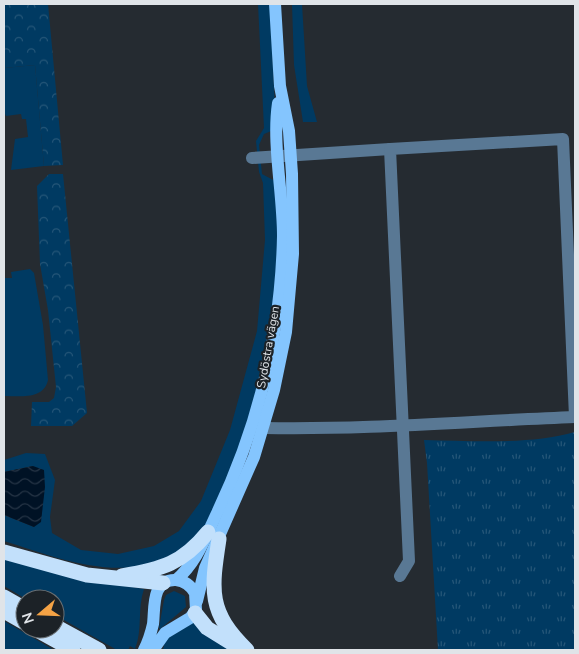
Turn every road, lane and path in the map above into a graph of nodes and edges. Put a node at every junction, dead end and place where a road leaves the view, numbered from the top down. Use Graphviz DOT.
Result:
graph roads {
  1 [pos="275,4"];
  2 [pos="390,149"];
  3 [pos="285,156"];
  4 [pos="252,158"];
  5 [pos="575,417"];
  6 [pos="403,424"];
  7 [pos="264,428"];
  8 [pos="214,536"];
  9 [pos="4,552"];
  10 [pos="400,576"];
  11 [pos="106,578"];
  12 [pos="170,582"];
  13 [pos="4,596"];
  14 [pos="15,602"];
  15 [pos="196,607"];
  16 [pos="4,611"];
  17 [pos="15,617"];
  18 [pos="65,631"];
  19 [pos="53,639"];
  20 [pos="73,650"];
  21 [pos="99,650"];
  22 [pos="144,650"];
  23 [pos="153,650"];
  24 [pos="243,650"];
  25 [pos="248,650"];
  1 -- 3 [label="main road, Sydöstra vägen"];
  2 -- 3 [label="street"];
  2 -- 5 [label="street"];
  2 -- 6 [label="street"];
  3 -- 4 [label="street"];
  3 -- 7 [label="main road, Sydöstra vägen"];
  3 -- 8 [label="main road, Sydöstra vägen"];
  5 -- 6 [label="street"];
  6 -- 7 [label="street"];
  6 -- 10 [label="street"];
  7 -- 8 [label="main road, Sydöstra vägen"];
  8 -- 11 [label="highway"];
  8 -- 12 [label="main road, Sydöstra vägen"];
  8 -- 15 [label="main road, Sydöstra vägen"];
  8 -- 25 [label="highway"];
  9 -- 11 [label="highway"];
  11 -- 12 [label="highway"];
  12 -- 15 [label="main road"];
  12 -- 22 [label="main road"];
  13 -- 14 [label="highway"];
  15 -- 23 [label="main road"];
  15 -- 24 [label="highway"];
  16 -- 17 [label="highway"];
  18 -- 21 [label="highway"];
  19 -- 20 [label="highway"];
}
